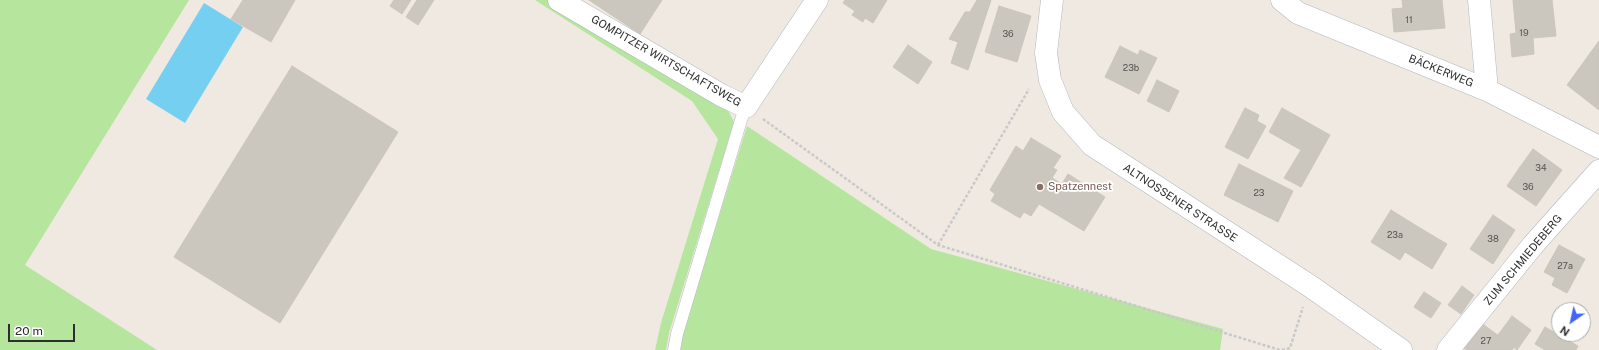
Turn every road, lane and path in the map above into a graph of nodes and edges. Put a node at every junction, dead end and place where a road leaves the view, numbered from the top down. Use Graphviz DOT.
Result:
graph roads {
  1 [pos="559,0"];
  2 [pos="817,0"];
  3 [pos="1052,0"];
  4 [pos="1282,0"];
  5 [pos="1479,0"];
  6 [pos="1050,80"];
  7 [pos="1487,90"];
  8 [pos="746,107"];
  9 [pos="1599,147"];
  10 [pos="1599,171"];
  11 [pos="938,245"];
  12 [pos="1310,286"];
  13 [pos="674,350"];
  14 [pos="1281,350"];
  15 [pos="1400,350"];
  16 [pos="1448,350"];
  1 -- 8 [label="street, GOMPITZER WIRTSCHAFTSWEG"];
  2 -- 8 [label="street, GOMPITZER WIRTSCHAFTSWEG"];
  3 -- 6 [label="street, ALTNOSSENER STRASSE"];
  4 -- 7 [label="street, BÄCKERWEG"];
  5 -- 7 [label="street"];
  6 -- 11 [label="path"];
  6 -- 12 [label="street, ALTNOSSENER STRASSE"];
  7 -- 9 [label="street, BÄCKERWEG"];
  8 -- 11 [label="path"];
  8 -- 13 [label="lane"];
  10 -- 16 [label="street, ZUM SCHMIEDEBERG"];
  11 -- 14 [label="path"];
  12 -- 14 [label="path"];
  12 -- 15 [label="street, ALTNOSSENER STRASSE"];
}
